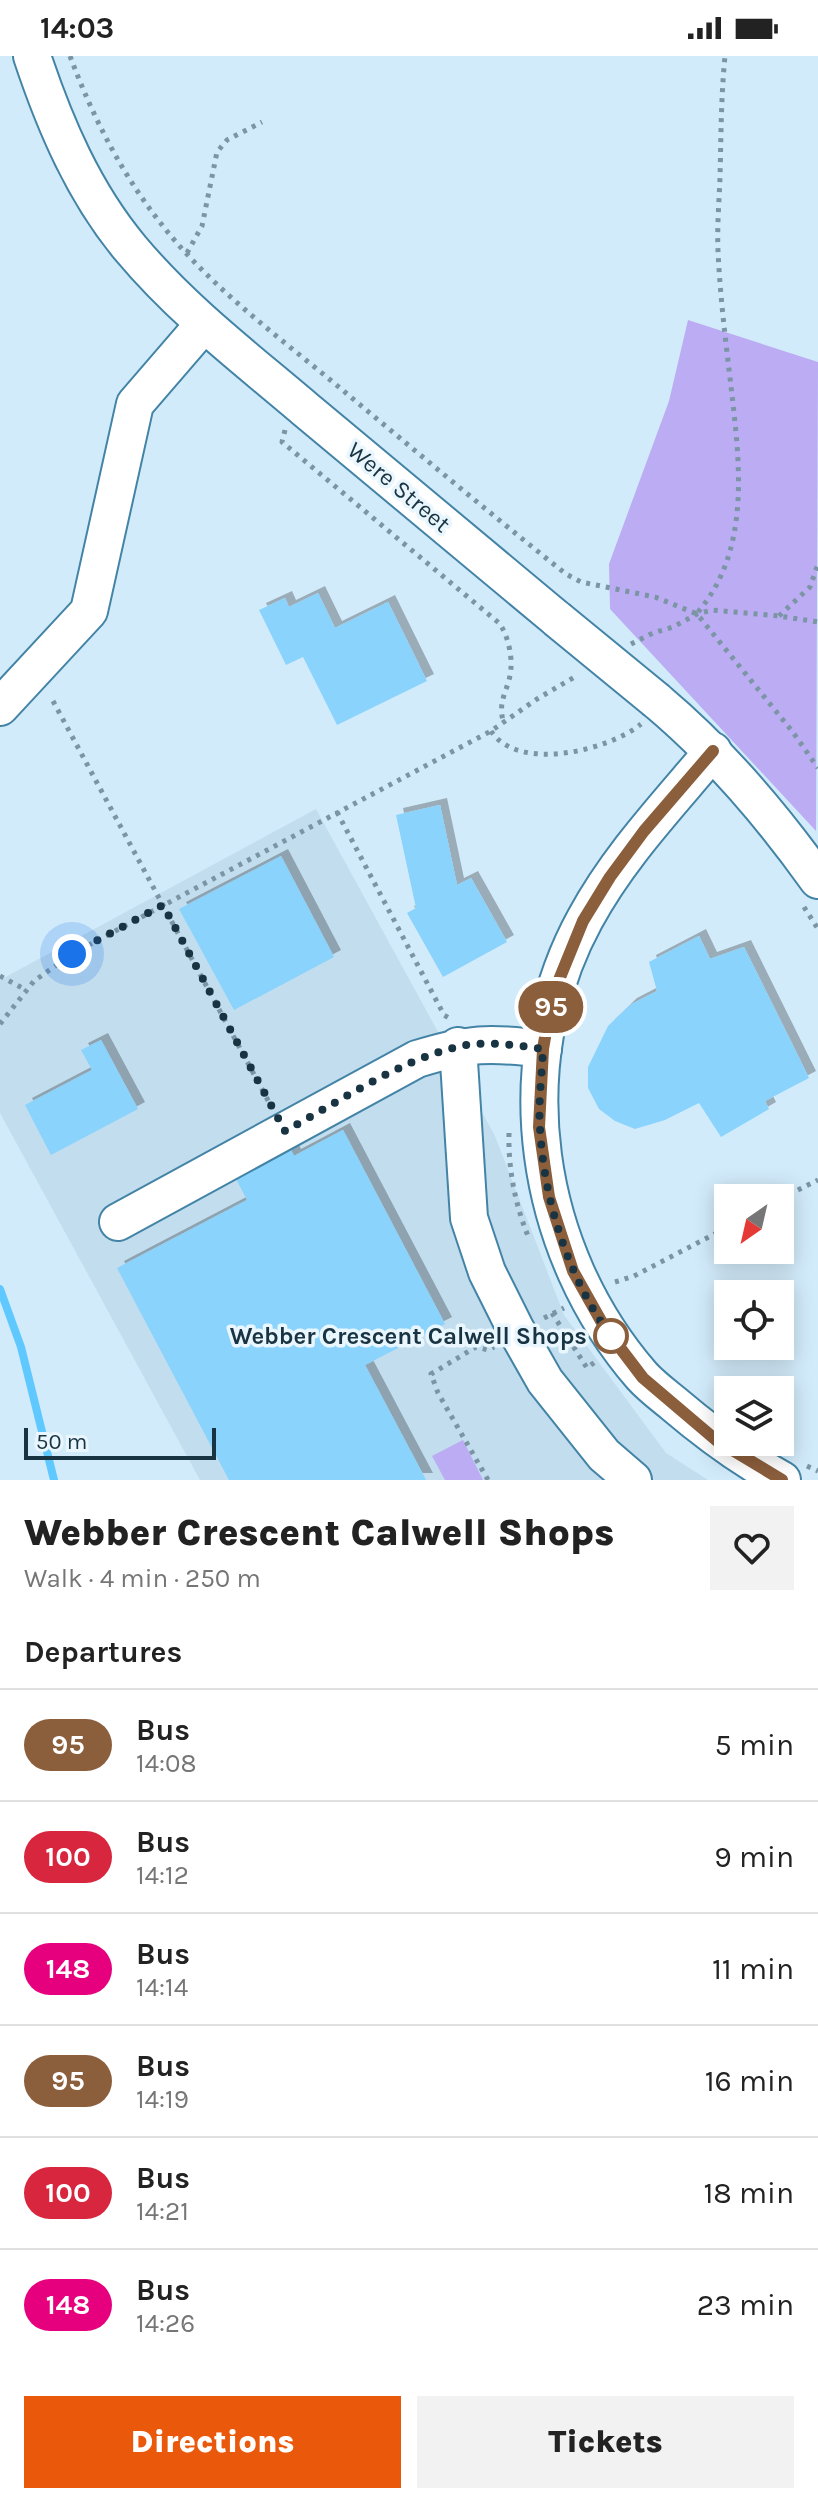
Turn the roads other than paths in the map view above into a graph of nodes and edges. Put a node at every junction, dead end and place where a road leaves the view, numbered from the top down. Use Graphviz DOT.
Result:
graph roads {
  1 [pos="32,56"];
  2 [pos="204,324"];
  3 [pos="0,707"];
  4 [pos="713,751"];
  5 [pos="818,880"];
  6 [pos="456,1034"];
  7 [pos="543,1049"];
  8 [pos="118,1222"];
  9 [pos="633,1480"];
  10 [pos="782,1480"];
  1 -- 2 [label="street, Were Street"];
  2 -- 3 [label="street"];
  2 -- 4 [label="street, Were Street, bridge"];
  4 -- 5 [label="street, Were Street"];
  4 -- 7 [label="street"];
  6 -- 7 [label="street"];
  6 -- 8 [label="street"];
  6 -- 9 [label="street"];
  7 -- 10 [label="street"];
}
